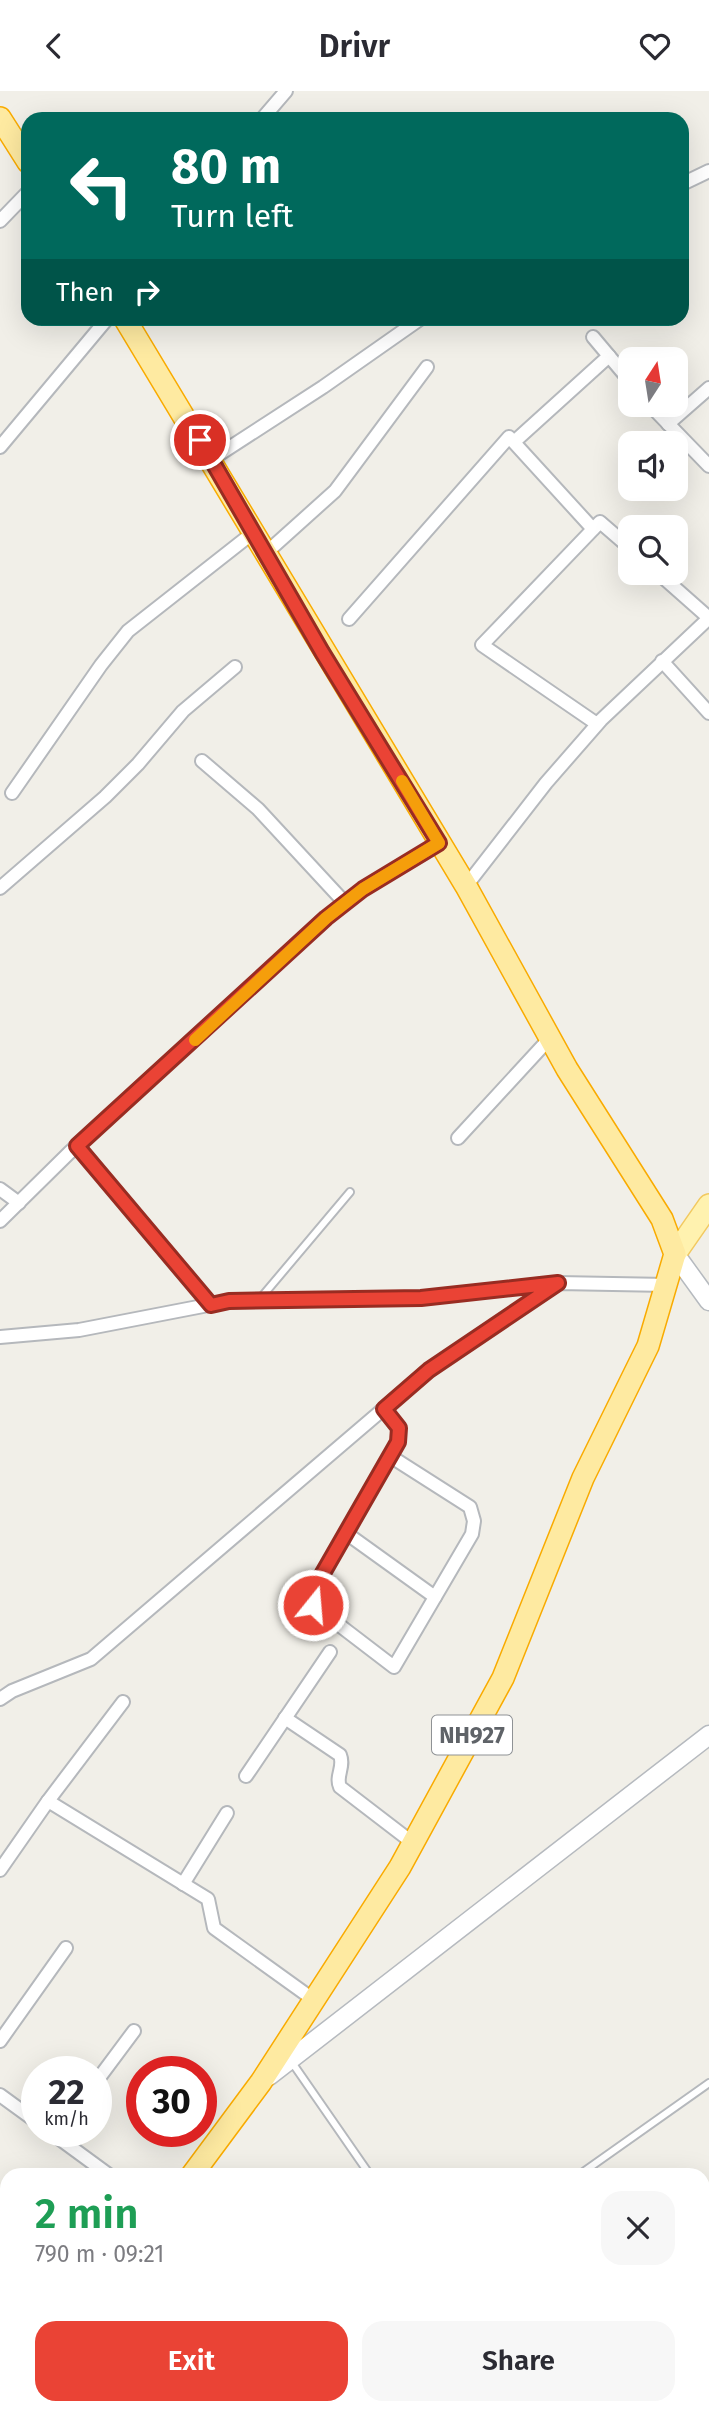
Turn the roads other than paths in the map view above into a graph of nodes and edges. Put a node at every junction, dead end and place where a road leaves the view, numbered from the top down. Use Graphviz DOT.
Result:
graph roads {
  1 [pos="286,91"];
  2 [pos="268,112"];
  3 [pos="0,118"];
  4 [pos="21,151"];
  5 [pos="709,171"];
  6 [pos="689,181"];
  7 [pos="21,199"];
  8 [pos="0,221"];
  9 [pos="101,326"];
  10 [pos="129,326"];
  11 [pos="409,326"];
  12 [pos="593,337"];
  13 [pos="609,356"];
  14 [pos="427,367"];
  15 [pos="618,367"];
  16 [pos="709,388"];
  17 [pos="662,417"];
  18 [pos="668,423"];
  19 [pos="514,442"];
  20 [pos="0,447"];
  21 [pos="212,459"];
  22 [pos="709,466"];
  23 [pos="593,529"];
  24 [pos="254,532"];
  25 [pos="618,538"];
  26 [pos="266,553"];
  27 [pos="672,585"];
  28 [pos="709,618"];
  29 [pos="349,619"];
  30 [pos="662,661"];
  31 [pos="235,667"];
  32 [pos="709,713"];
  33 [pos="597,724"];
  34 [pos="202,761"];
  35 [pos="12,793"];
  36 [pos="439,843"];
  37 [pos="466,886"];
  38 [pos="0,888"];
  39 [pos="345,903"];
  40 [pos="550,1038"];
  41 [pos="458,1138"];
  42 [pos="77,1146"];
  43 [pos="0,1189"];
  44 [pos="350,1192"];
  45 [pos="19,1203"];
  46 [pos="709,1205"];
  47 [pos="0,1221"];
  48 [pos="675,1254"];
  49 [pos="558,1283"];
  50 [pos="668,1285"];
  51 [pos="258,1301"];
  52 [pos="709,1301"];
  53 [pos="211,1305"];
  54 [pos="0,1337"];
  55 [pos="384,1409"];
  56 [pos="390,1456"];
  57 [pos="346,1533"];
  58 [pos="435,1597"];
  59 [pos="330,1652"];
  60 [pos="0,1699"];
  61 [pos="123,1702"];
  62 [pos="285,1718"];
  63 [pos="709,1735"];
  64 [pos="246,1776"];
  65 [pos="48,1801"];
  66 [pos="227,1813"];
  67 [pos="413,1843"];
  68 [pos="0,1870"];
  69 [pos="184,1884"];
  70 [pos="66,1948"];
  71 [pos="314,2000"];
  72 [pos="134,2031"];
  73 [pos="0,2041"];
  74 [pos="290,2059"];
  75 [pos="112,2061"];
  76 [pos="261,2081"];
  77 [pos="709,2083"];
  78 [pos="0,2095"];
  79 [pos="21,2110"];
  80 [pos="73,2147"];
  81 [pos="100,2168"];
  82 [pos="197,2168"];
  83 [pos="365,2168"];
  84 [pos="589,2168"];
  1 -- 2 [label="street"];
  3 -- 4 [label="highway"];
  5 -- 6 [label="street"];
  7 -- 8 [label="street"];
  9 -- 20 [label="street"];
  10 -- 21 [label="highway"];
  11 -- 21 [label="street"];
  12 -- 13 [label="street"];
  13 -- 15 [label="street"];
  13 -- 19 [label="street"];
  14 -- 26 [label="street"];
  16 -- 18 [label="street"];
  17 -- 18 [label="street"];
  18 -- 22 [label="street"];
  19 -- 23 [label="street"];
  19 -- 29 [label="street"];
  21 -- 24 [label="highway"];
  23 -- 25 [label="street"];
  23 -- 33 [label="street"];
  24 -- 26 [label="highway"];
  24 -- 35 [label="street"];
  26 -- 36 [label="highway"];
  27 -- 28 [label="street"];
  28 -- 30 [label="street"];
  30 -- 32 [label="street"];
  30 -- 33 [label="street"];
  31 -- 38 [label="street"];
  33 -- 37 [label="street"];
  34 -- 39 [label="street"];
  36 -- 37 [label="highway"];
  36 -- 39 [label="street"];
  37 -- 40 [label="highway"];
  39 -- 42 [label="street"];
  40 -- 41 [label="street"];
  40 -- 48 [label="highway"];
  42 -- 45 [label="street"];
  42 -- 53 [label="street"];
  43 -- 45 [label="street"];
  44 -- 51 [label="lane"];
  45 -- 47 [label="street"];
  46 -- 48 [label="main road"];
  48 -- 50 [label="highway, NH927"];
  48 -- 52 [label="main road"];
  49 -- 50 [label="street"];
  49 -- 51 [label="street"];
  49 -- 55 [label="street"];
  50 -- 67 [label="highway, NH927"];
  51 -- 53 [label="street"];
  53 -- 54 [label="street"];
  55 -- 56 [label="street"];
  55 -- 60 [label="street"];
  56 -- 57 [label="street"];
  56 -- 58 [label="street"];
  57 -- 58 [label="street"];
  57 -- 58 [label="street"];
  59 -- 62 [label="street"];
  61 -- 65 [label="street"];
  62 -- 64 [label="street"];
  62 -- 67 [label="street"];
  63 -- 74 [label="main road"];
  65 -- 68 [label="street"];
  65 -- 69 [label="street"];
  66 -- 69 [label="street"];
  67 -- 71 [label="highway, NH927"];
  69 -- 71 [label="street"];
  70 -- 73 [label="street"];
  71 -- 76 [label="highway, NH927"];
  72 -- 75 [label="street"];
  74 -- 76 [label="main road"];
  74 -- 83 [label="lane"];
  76 -- 82 [label="highway, NH927"];
  77 -- 84 [label="lane"];
  78 -- 79 [label="street"];
  80 -- 81 [label="street"];
}
